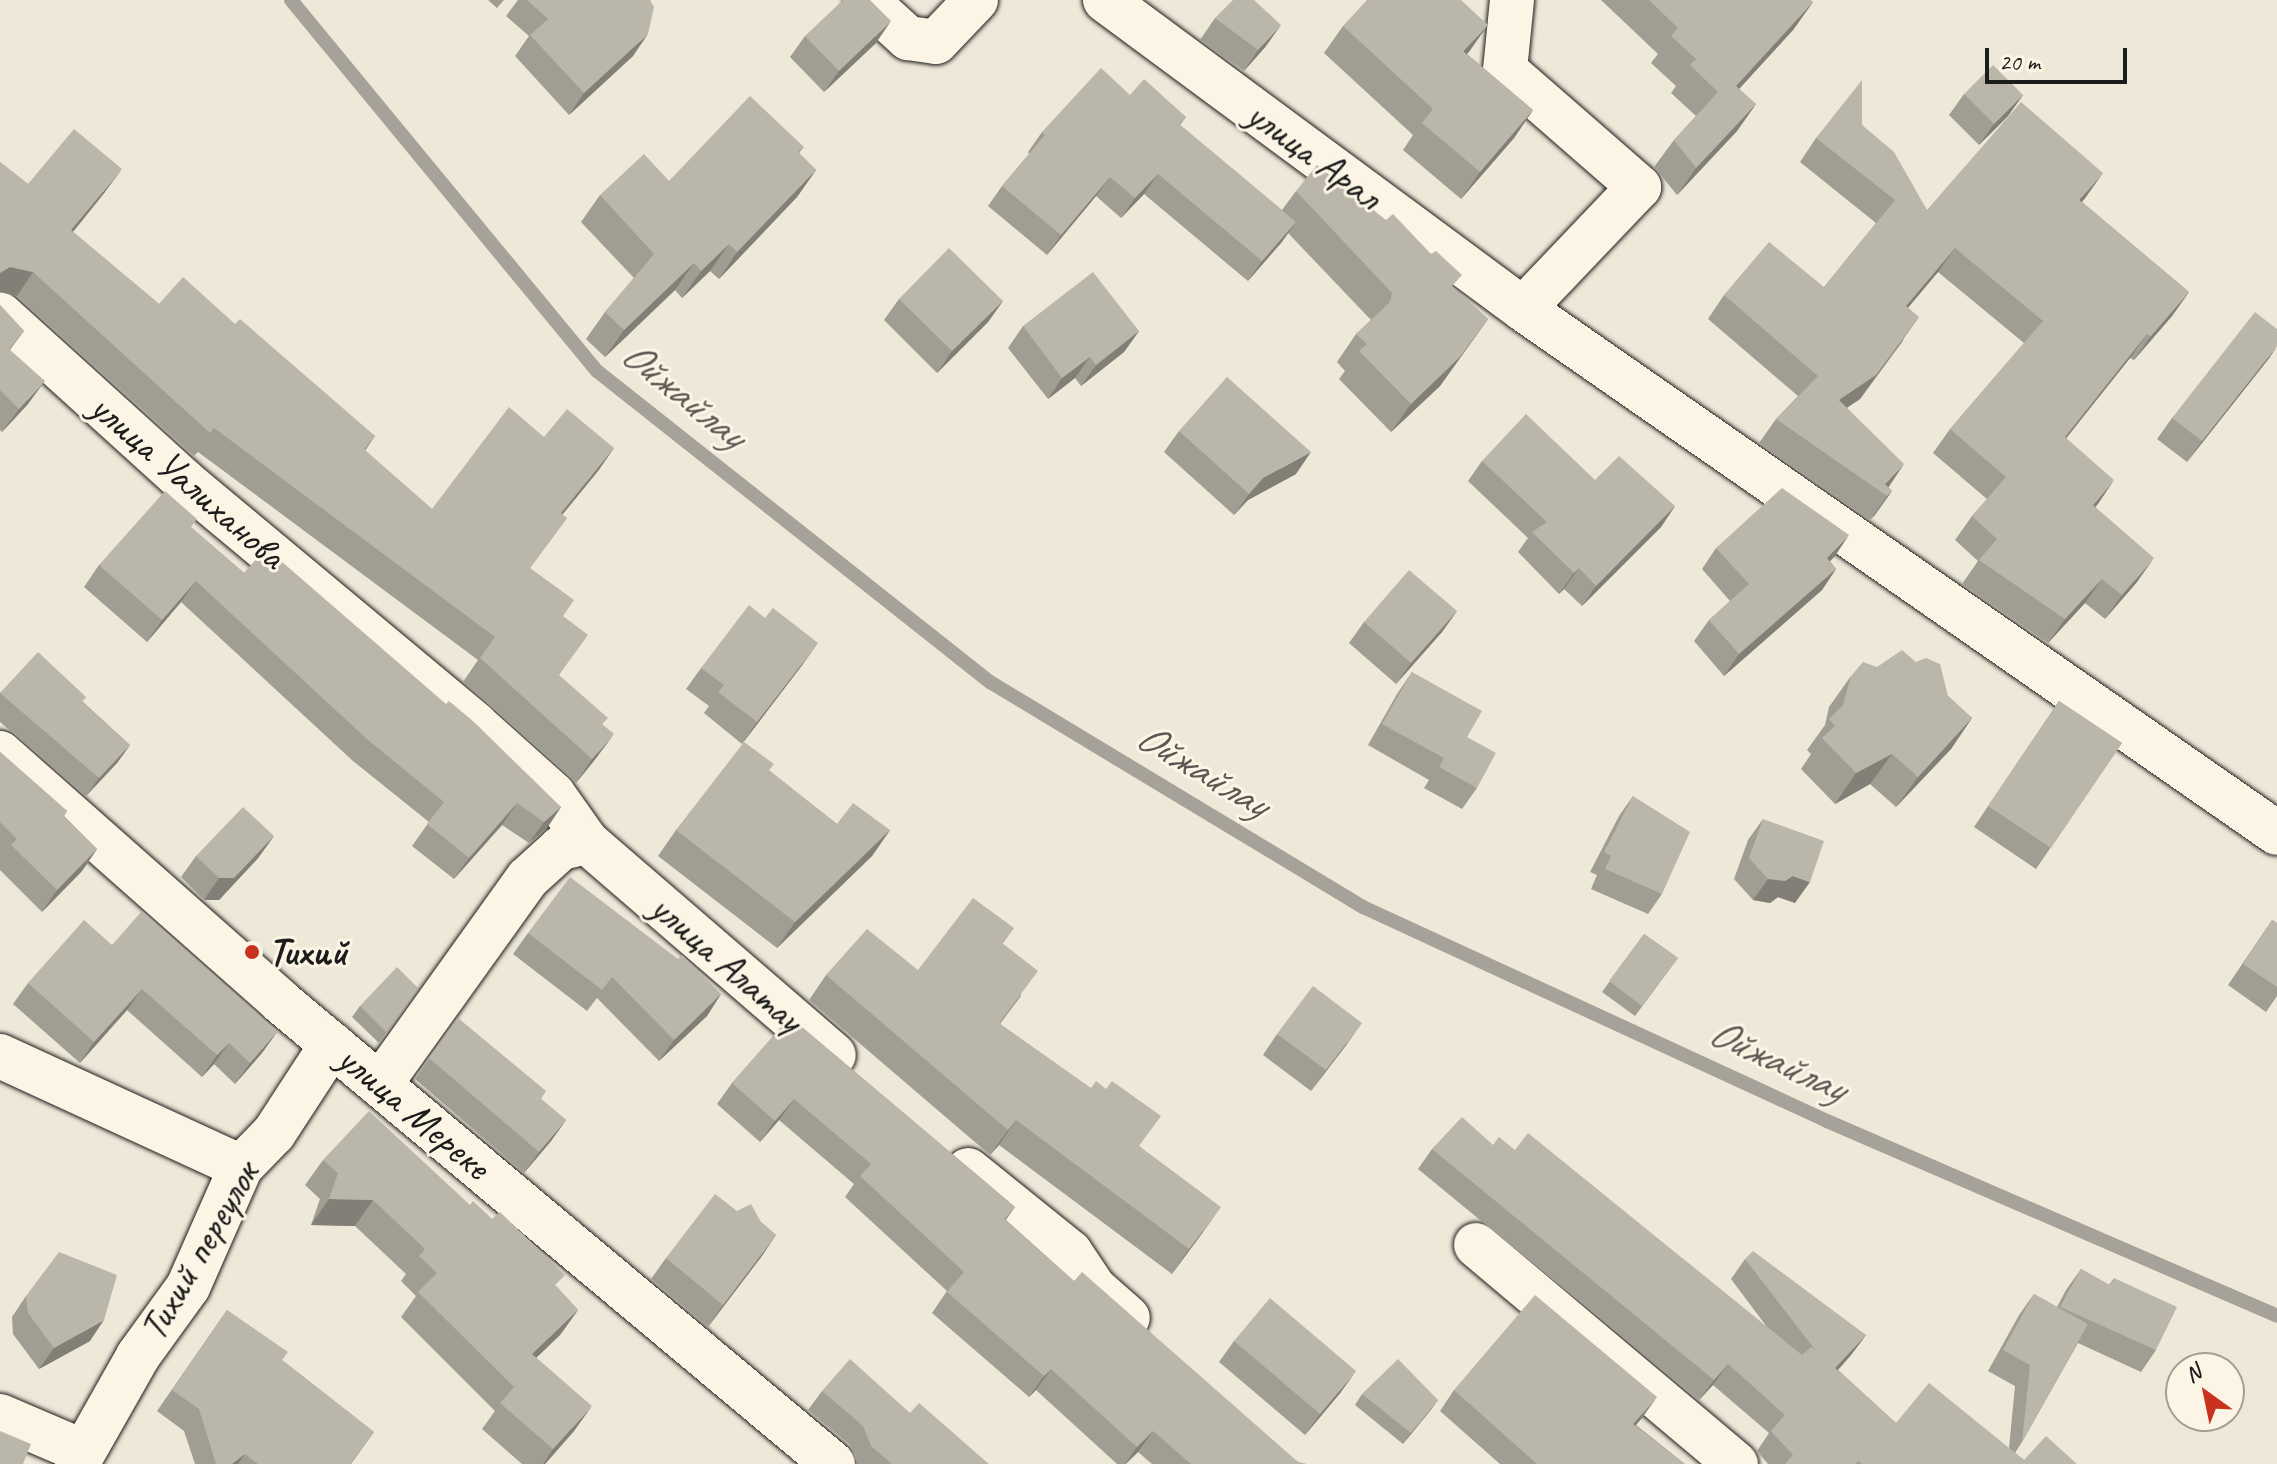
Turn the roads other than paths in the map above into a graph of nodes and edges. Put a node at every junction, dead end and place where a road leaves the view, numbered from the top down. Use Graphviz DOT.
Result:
graph roads {
  1 [pos="866,0"];
  2 [pos="976,0"];
  3 [pos="1105,0"];
  4 [pos="1512,0"];
  5 [pos="1523,309"];
  6 [pos="0,314"];
  7 [pos="0,753"];
  8 [pos="2277,833"];
  9 [pos="587,842"];
  10 [pos="332,1044"];
  11 [pos="0,1056"];
  12 [pos="859,1077"];
  13 [pos="381,1083"];
  14 [pos="941,1148"];
  15 [pos="241,1167"];
  16 [pos="1476,1245"];
  17 [pos="1164,1350"];
  18 [pos="0,1416"];
  19 [pos="79,1458"];
  20 [pos="833,1464"];
  21 [pos="1736,1464"];
  1 -- 2 [label="street"];
  3 -- 5 [label="street, улица Арал"];
  4 -- 5 [label="street"];
  5 -- 8 [label="street, улица Арал"];
  6 -- 9 [label="street, улица Уалиханова"];
  7 -- 10 [label="street, улица Мереке"];
  9 -- 12 [label="street, улица Алатау"];
  9 -- 13 [label="street"];
  10 -- 13 [label="street, улица Мереке"];
  10 -- 15 [label="street, Тихий переулок"];
  11 -- 15 [label="street"];
  13 -- 20 [label="street, улица Мереке"];
  14 -- 17 [label="street"];
  15 -- 19 [label="street, Тихий переулок"];
  16 -- 21 [label="street"];
  18 -- 19 [label="street"];
}
